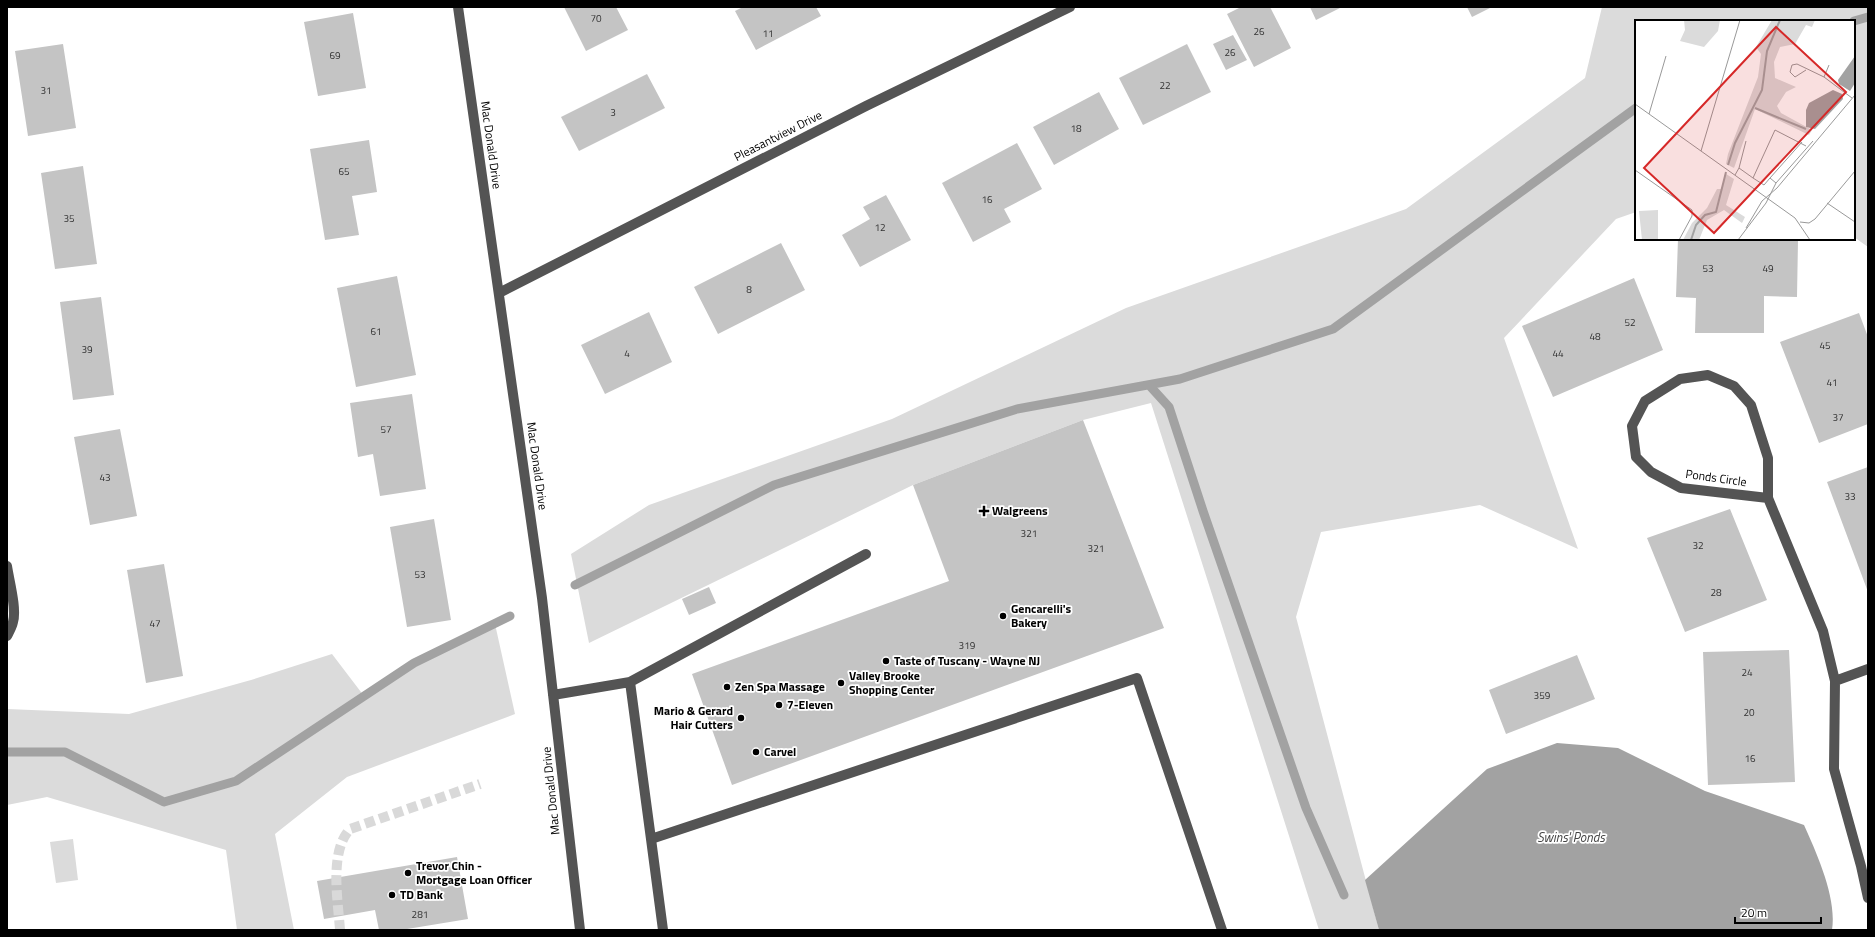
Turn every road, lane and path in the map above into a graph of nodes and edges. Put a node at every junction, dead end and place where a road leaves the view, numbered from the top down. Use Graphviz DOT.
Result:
graph roads {
  1 [pos="458,7"];
  2 [pos="1070,7"];
  3 [pos="499,293"];
  4 [pos="1768,498"];
  5 [pos="866,554"];
  6 [pos="7,566"];
  7 [pos="7,636"];
  8 [pos="1868,669"];
  9 [pos="1835,681"];
  10 [pos="630,682"];
  11 [pos="553,695"];
  12 [pos="651,839"];
  13 [pos="1868,898"];
  14 [pos="580,930"];
  15 [pos="664,930"];
  16 [pos="1222,930"];
  1 -- 3 [label="street, Mac Donald Drive"];
  2 -- 3 [label="street, Pleasantview Drive"];
  3 -- 11 [label="street, Mac Donald Drive"];
  4 -- 4 [label="street, Ponds Circle"];
  4 -- 9 [label="street, Ponds Circle"];
  5 -- 10 [label="street"];
  6 -- 7 [label="street"];
  8 -- 9 [label="street"];
  9 -- 13 [label="street, Ponds Circle"];
  10 -- 11 [label="street"];
  10 -- 12 [label="street"];
  11 -- 14 [label="street, Mac Donald Drive"];
  12 -- 15 [label="street"];
  12 -- 16 [label="street"];
}
